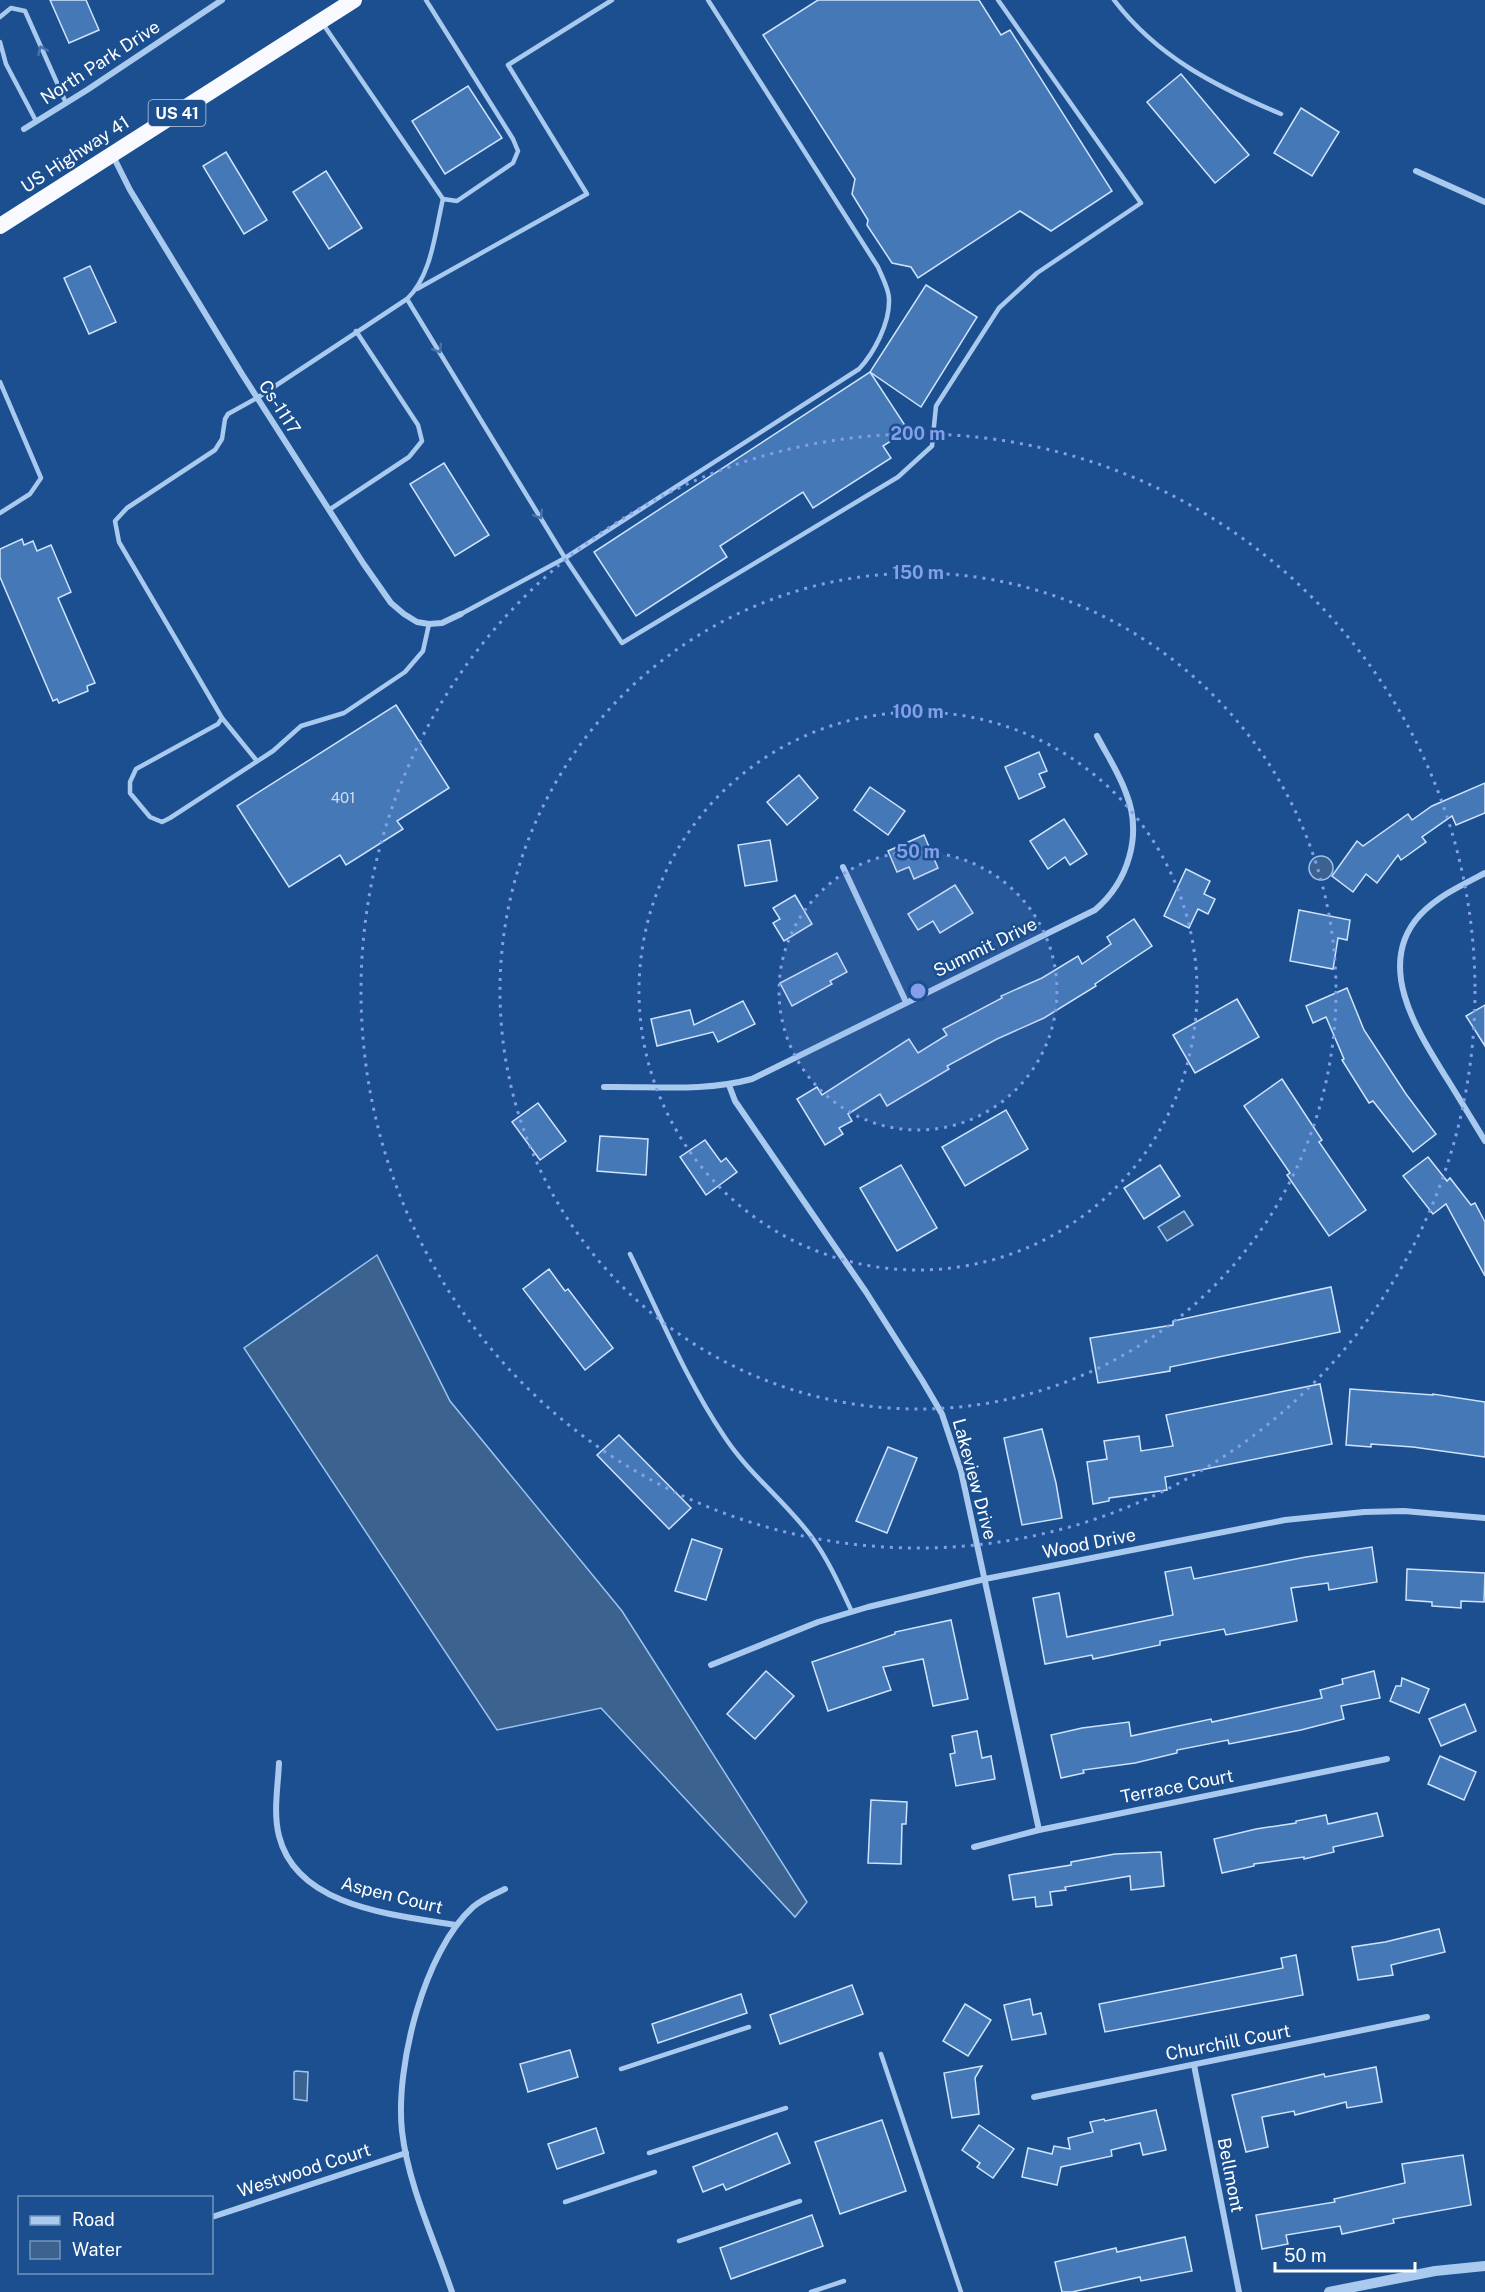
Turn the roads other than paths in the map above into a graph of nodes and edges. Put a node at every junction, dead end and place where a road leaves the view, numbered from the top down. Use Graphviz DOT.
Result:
graph roads {
  1 [pos="222,0"];
  2 [pos="354,0"];
  3 [pos="426,0"];
  4 [pos="612,0"];
  5 [pos="708,0"];
  6 [pos="998,0"];
  7 [pos="1114,0"];
  8 [pos="0,17"];
  9 [pos="321,21"];
  10 [pos="0,42"];
  11 [pos="66,103"];
  12 [pos="1281,114"];
  13 [pos="36,121"];
  14 [pos="24,129"];
  15 [pos="112,153"];
  16 [pos="1416,171"];
  17 [pos="443,199"];
  18 [pos="1485,202"];
  19 [pos="0,226"];
  20 [pos="417,289"];
  21 [pos="407,299"];
  22 [pos="356,331"];
  23 [pos="0,381"];
  24 [pos="257,398"];
  25 [pos="328,510"];
  26 [pos="0,513"];
  27 [pos="565,558"];
  28 [pos="461,614"];
  29 [pos="429,624"];
  30 [pos="222,718"];
  31 [pos="1097,736"];
  32 [pos="257,761"];
  33 [pos="843,867"];
  34 [pos="1485,873"];
  35 [pos="906,1002"];
  36 [pos="729,1085"];
  37 [pos="604,1087"];
  38 [pos="1485,1140"];
  39 [pos="630,1254"];
  40 [pos="1485,1518"];
  41 [pos="985,1579"];
  42 [pos="852,1611"];
  43 [pos="711,1665"];
  44 [pos="1387,1760"];
  45 [pos="279,1763"];
  46 [pos="1039,1830"];
  47 [pos="974,1847"];
  48 [pos="505,1889"];
  49 [pos="456,1925"];
  50 [pos="1427,2018"];
  51 [pos="749,2027"];
  52 [pos="881,2054"];
  53 [pos="1194,2065"];
  54 [pos="621,2069"];
  55 [pos="1034,2097"];
  56 [pos="786,2108"];
  57 [pos="406,2152"];
  58 [pos="649,2153"];
  59 [pos="655,2172"];
  60 [pos="800,2201"];
  61 [pos="565,2202"];
  62 [pos="213,2217"];
  63 [pos="679,2241"];
  64 [pos="1485,2266"];
  65 [pos="844,2281"];
  66 [pos="452,2292"];
  67 [pos="812,2292"];
  68 [pos="961,2292"];
  69 [pos="1239,2292"];
  70 [pos="1329,2292"];
  1 -- 11 [label="street, North Park Drive"];
  2 -- 9 [label="highway, US Highway 41 / US 41"];
  3 -- 17 [label="lane"];
  4 -- 20 [label="lane"];
  5 -- 27 [label="lane"];
  6 -- 27 [label="lane"];
  7 -- 12 [label="lane"];
  11 -- 8 [label="lane, one-way"];
  9 -- 15 [label="highway, US Highway 41 / US 41"];
  9 -- 17 [label="lane"];
  10 -- 13 [label="lane"];
  11 -- 13 [label="street, North Park Drive"];
  13 -- 14 [label="street, North Park Drive"];
  15 -- 19 [label="highway, US Highway 41 / US 41"];
  15 -- 24 [label="street, Cs-1117"];
  16 -- 18 [label="street"];
  17 -- 20 [label="lane"];
  20 -- 21 [label="lane"];
  21 -- 22 [label="lane"];
  21 -- 27 [label="lane, one-way"];
  22 -- 24 [label="lane"];
  22 -- 25 [label="lane"];
  23 -- 26 [label="lane"];
  24 -- 25 [label="street, Cs-1117"];
  24 -- 30 [label="lane"];
  25 -- 29 [label="street, Cs-1117"];
  27 -- 28 [label="lane"];
  28 -- 29 [label="street"];
  29 -- 32 [label="lane"];
  30 -- 32 [label="lane"];
  30 -- 32 [label="lane"];
  31 -- 35 [label="street, Summit Drive"];
  33 -- 35 [label="street"];
  34 -- 38 [label="street"];
  35 -- 36 [label="street, Summit Drive"];
  36 -- 37 [label="street, Summit Drive"];
  36 -- 41 [label="street, Lakeview Drive"];
  39 -- 42 [label="lane"];
  40 -- 41 [label="street, Wood Drive"];
  41 -- 42 [label="street, Wood Drive"];
  41 -- 46 [label="street, Lakeview Drive"];
  42 -- 43 [label="street, Wood Drive"];
  44 -- 46 [label="street, Terrace Court"];
  45 -- 49 [label="street, Aspen Court"];
  46 -- 47 [label="street, Terrace Court"];
  48 -- 49 [label="street"];
  49 -- 57 [label="street"];
  50 -- 53 [label="street, Churchill Court"];
  51 -- 54 [label="lane"];
  52 -- 68 [label="lane"];
  53 -- 55 [label="street, Churchill Court"];
  53 -- 69 [label="street, Bellmont"];
  56 -- 58 [label="lane"];
  57 -- 62 [label="street, Westwood Court"];
  57 -- 66 [label="street"];
  59 -- 61 [label="lane"];
  60 -- 63 [label="lane"];
  64 -- 70 [label="street"];
  65 -- 67 [label="lane"];
}
